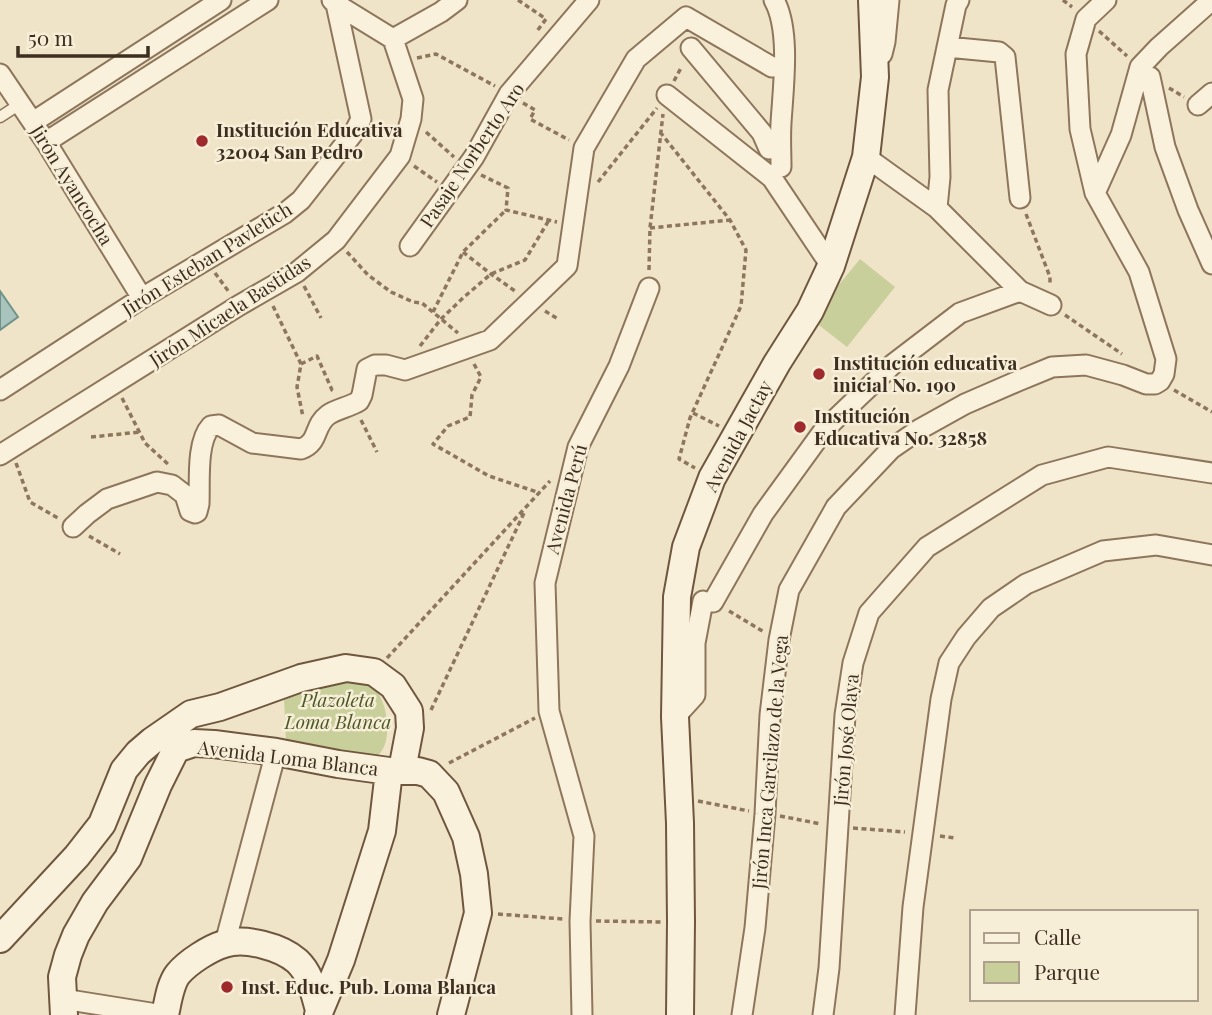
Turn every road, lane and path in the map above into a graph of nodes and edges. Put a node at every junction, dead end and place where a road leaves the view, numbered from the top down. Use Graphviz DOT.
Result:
graph roads {
  1 [pos="221,0"];
  2 [pos="268,0"];
  3 [pos="518,0"];
  4 [pos="589,0"];
  5 [pos="774,0"];
  6 [pos="872,0"];
  7 [pos="889,0"];
  8 [pos="959,0"];
  9 [pos="1106,0"];
  10 [pos="1212,0"];
  11 [pos="334,2"];
  12 [pos="444,4"];
  13 [pos="531,38"];
  14 [pos="393,39"];
  15 [pos="947,47"];
  16 [pos="691,48"];
  17 [pos="772,67"];
  18 [pos="0,74"];
  19 [pos="875,76"];
  20 [pos="1150,77"];
  21 [pos="667,96"];
  22 [pos="20,104"];
  23 [pos="0,117"];
  24 [pos="411,119"];
  25 [pos="33,122"];
  26 [pos="660,132"];
  27 [pos="46,142"];
  28 [pos="769,149"];
  29 [pos="400,156"];
  30 [pos="866,157"];
  31 [pos="467,167"];
  32 [pos="781,167"];
  33 [pos="593,188"];
  34 [pos="450,191"];
  35 [pos="1095,193"];
  36 [pos="1020,198"];
  37 [pos="937,208"];
  38 [pos="506,209"];
  39 [pos="550,220"];
  40 [pos="730,220"];
  41 [pos="573,226"];
  42 [pos="650,228"];
  43 [pos="410,246"];
  44 [pos="463,252"];
  45 [pos="206,259"];
  46 [pos="1212,264"];
  47 [pos="831,265"];
  48 [pos="297,272"];
  49 [pos="491,274"];
  50 [pos="649,288"];
  51 [pos="265,291"];
  52 [pos="1020,291"];
  53 [pos="142,298"];
  54 [pos="531,301"];
  55 [pos="1051,305"];
  56 [pos="239,306"];
  57 [pos="433,312"];
  58 [pos="321,318"];
  59 [pos="558,320"];
  60 [pos="419,346"];
  61 [pos="115,385"];
  62 [pos="0,390"];
  63 [pos="693,412"];
  64 [pos="140,432"];
  65 [pos="736,435"];
  66 [pos="91,438"];
  67 [pos="309,446"];
  68 [pos="6,452"];
  69 [pos="172,468"];
  70 [pos="1212,473"];
  71 [pos="555,475"];
  72 [pos="712,478"];
  73 [pos="527,506"];
  74 [pos="74,527"];
  75 [pos="120,554"];
  76 [pos="1212,555"];
  77 [pos="708,601"];
  78 [pos="779,640"];
  79 [pos="374,672"];
  80 [pos="549,710"];
  81 [pos="675,717"];
  82 [pos="426,720"];
  83 [pos="276,752"];
  84 [pos="396,771"];
  85 [pos="429,774"];
  86 [pos="838,827"];
  87 [pos="923,834"];
  88 [pos="955,838"];
  89 [pos="478,913"];
  90 [pos="580,920"];
  91 [pos="681,922"];
  92 [pos="0,939"];
  93 [pos="225,943"];
  94 [pos="63,1007"];
  95 [pos="319,1012"];
  96 [pos="164,1015"];
  97 [pos="451,1015"];
  98 [pos="582,1015"];
  99 [pos="680,1015"];
  100 [pos="741,1015"];
  101 [pos="823,1015"];
  102 [pos="905,1015"];
  1 -- 25 [label="street"];
  2 -- 27 [label="street"];
  3 -- 13 [label="path"];
  4 -- 31 [label="street, Pasaje Norberto Aro"];
  5 -- 32 [label="street"];
  6 -- 19 [label="street, Avenida Jactay"];
  7 -- 19 [label="street"];
  8 -- 15 [label="street"];
  9 -- 35 [label="street, Jirón Inca Garcilazo de la Vega"];
  10 -- 35 [label="street"];
  11 -- 14 [label="street"];
  11 -- 45 [label="street, Jirón Esteban Pavletich"];
  12 -- 14 [label="street"];
  14 -- 24 [label="street, Jirón Micaela Bastidas"];
  15 -- 36 [label="street"];
  15 -- 37 [label="street"];
  16 -- 21 [label="path"];
  16 -- 28 [label="street"];
  17 -- 41 [label="street"];
  18 -- 22 [label="street, Jirón Ayancocha"];
  19 -- 30 [label="street, Avenida Jactay"];
  20 -- 46 [label="street"];
  21 -- 26 [label="path"];
  21 -- 33 [label="path"];
  21 -- 47 [label="street"];
  22 -- 23 [label="lane"];
  22 -- 25 [label="street, Jirón Ayancocha"];
  24 -- 29 [label="street, Jirón Micaela Bastidas"];
  24 -- 31 [label="path"];
  25 -- 27 [label="street, Jirón Ayancocha"];
  26 -- 40 [label="path"];
  26 -- 42 [label="path"];
  27 -- 53 [label="street, Jirón Ayancocha"];
  29 -- 34 [label="path"];
  29 -- 48 [label="street, Jirón Micaela Bastidas"];
  30 -- 37 [label="street"];
  30 -- 47 [label="street, Avenida Jactay"];
  31 -- 34 [label="street, Pasaje Norberto Aro"];
  31 -- 38 [label="path"];
  34 -- 43 [label="street, Pasaje Norberto Aro"];
  35 -- 78 [label="street, Jirón Inca Garcilazo de la Vega"];
  36 -- 55 [label="path"];
  37 -- 52 [label="street"];
  38 -- 39 [label="path"];
  38 -- 44 [label="path"];
  39 -- 41 [label="path"];
  39 -- 49 [label="path"];
  40 -- 42 [label="path"];
  40 -- 63 [label="path"];
  41 -- 54 [label="street"];
  42 -- 50 [label="path"];
  44 -- 49 [label="path"];
  44 -- 57 [label="path"];
  45 -- 53 [label="street, Jirón Esteban Pavletich"];
  45 -- 56 [label="path"];
  47 -- 65 [label="street, Avenida Jactay"];
  48 -- 51 [label="street, Jirón Micaela Bastidas"];
  48 -- 58 [label="path"];
  49 -- 54 [label="path"];
  49 -- 60 [label="path"];
  50 -- 80 [label="street, Avenida Perú"];
  51 -- 56 [label="street, Jirón Micaela Bastidas"];
  51 -- 67 [label="path"];
  52 -- 55 [label="street"];
  52 -- 77 [label="street"];
  53 -- 62 [label="street, Jirón Esteban Pavletich"];
  54 -- 59 [label="path"];
  54 -- 67 [label="street"];
  56 -- 61 [label="street, Jirón Micaela Bastidas"];
  61 -- 64 [label="path"];
  61 -- 68 [label="street, Jirón Micaela Bastidas"];
  63 -- 65 [label="path"];
  63 -- 72 [label="path"];
  64 -- 66 [label="path"];
  64 -- 69 [label="path"];
  65 -- 72 [label="street, Avenida Jactay"];
  67 -- 74 [label="street"];
  68 -- 74 [label="path"];
  70 -- 86 [label="street, Jirón José Olaya"];
  71 -- 73 [label="path"];
  72 -- 81 [label="street, Avenida Jactay"];
  73 -- 79 [label="path"];
  73 -- 82 [label="path"];
  74 -- 75 [label="path"];
  76 -- 87 [label="street"];
  77 -- 78 [label="path"];
  77 -- 81 [label="street"];
  78 -- 100 [label="street, Jirón Inca Garcilazo de la Vega"];
  79 -- 84 [label="street"];
  79 -- 92 [label="street"];
  80 -- 85 [label="path"];
  80 -- 90 [label="street, Avenida Perú"];
  81 -- 91 [label="street, Avenida Jactay"];
  83 -- 84 [label="street, Avenida Loma Blanca"];
  83 -- 93 [label="street"];
  83 -- 94 [label="street, Avenida Loma Blanca"];
  84 -- 85 [label="street, Avenida Loma Blanca"];
  84 -- 95 [label="street"];
  85 -- 89 [label="street"];
  86 -- 87 [label="path"];
  86 -- 101 [label="street, Jirón José Olaya"];
  87 -- 88 [label="path"];
  87 -- 102 [label="street"];
  89 -- 90 [label="path"];
  89 -- 97 [label="street"];
  90 -- 91 [label="path"];
  90 -- 98 [label="street, Avenida Perú"];
  91 -- 99 [label="street, Avenida Jactay"];
  93 -- 95 [label="street"];
  93 -- 96 [label="street"];
  94 -- 96 [label="street"];
}
